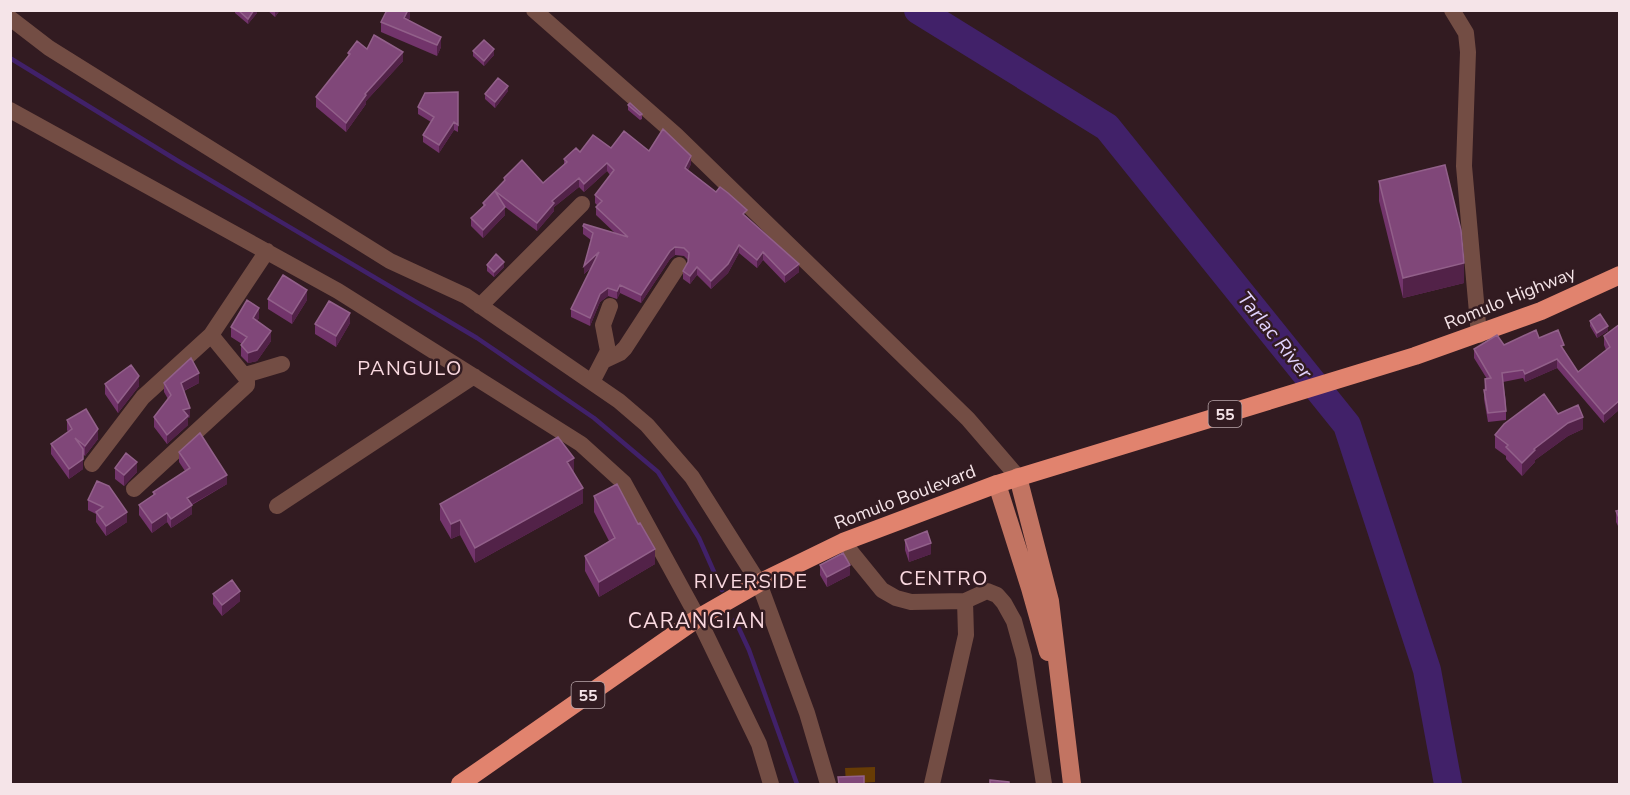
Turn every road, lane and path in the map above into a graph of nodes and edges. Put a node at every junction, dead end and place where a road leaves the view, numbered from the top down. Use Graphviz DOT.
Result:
graph roads {
  1 [pos="534,10"];
  2 [pos="1452,10"];
  3 [pos="10,18"];
  4 [pos="10,110"];
  5 [pos="582,204"];
  6 [pos="267,250"];
  7 [pos="679,265"];
  8 [pos="1620,274"];
  9 [pos="480,306"];
  10 [pos="610,306"];
  11 [pos="211,335"];
  12 [pos="1479,335"];
  13 [pos="1416,356"];
  14 [pos="603,361"];
  15 [pos="282,364"];
  16 [pos="244,375"];
  17 [pos="474,376"];
  18 [pos="592,382"];
  19 [pos="92,464"];
  20 [pos="1027,475"];
  21 [pos="997,484"];
  22 [pos="134,489"];
  23 [pos="277,506"];
  24 [pos="843,542"];
  25 [pos="759,583"];
  26 [pos="964,601"];
  27 [pos="698,618"];
  28 [pos="1058,670"];
  29 [pos="460,784"];
  30 [pos="771,784"];
  31 [pos="828,784"];
  32 [pos="932,784"];
  33 [pos="1044,784"];
  34 [pos="1072,784"];
  1 -- 20 [label="street"];
  2 -- 12 [label="street"];
  3 -- 9 [label="street"];
  4 -- 6 [label="street"];
  5 -- 9 [label="street"];
  6 -- 11 [label="street"];
  6 -- 17 [label="street"];
  7 -- 14 [label="street"];
  8 -- 12 [label="highway, Romulo Highway / 55"];
  9 -- 18 [label="street"];
  10 -- 14 [label="street"];
  11 -- 16 [label="street"];
  11 -- 19 [label="street"];
  12 -- 13 [label="highway, Romulo Highway / 55"];
  13 -- 20 [label="highway, Romulo Boulevard / 55"];
  14 -- 18 [label="street"];
  15 -- 16 [label="street"];
  16 -- 22 [label="street"];
  17 -- 23 [label="street"];
  17 -- 27 [label="street"];
  18 -- 25 [label="street"];
  20 -- 21 [label="highway, Romulo Boulevard / 55"];
  20 -- 28 [label="main road"];
  21 -- 24 [label="highway, Romulo Boulevard / 55"];
  21 -- 28 [label="main road"];
  24 -- 25 [label="highway, Romulo Boulevard / 55"];
  24 -- 26 [label="street"];
  25 -- 27 [label="highway, Romulo Boulevard / 55"];
  25 -- 31 [label="street"];
  26 -- 32 [label="street"];
  26 -- 33 [label="street"];
  27 -- 29 [label="highway, Romulo Boulevard / 55"];
  27 -- 30 [label="street"];
  28 -- 34 [label="main road"];
}
